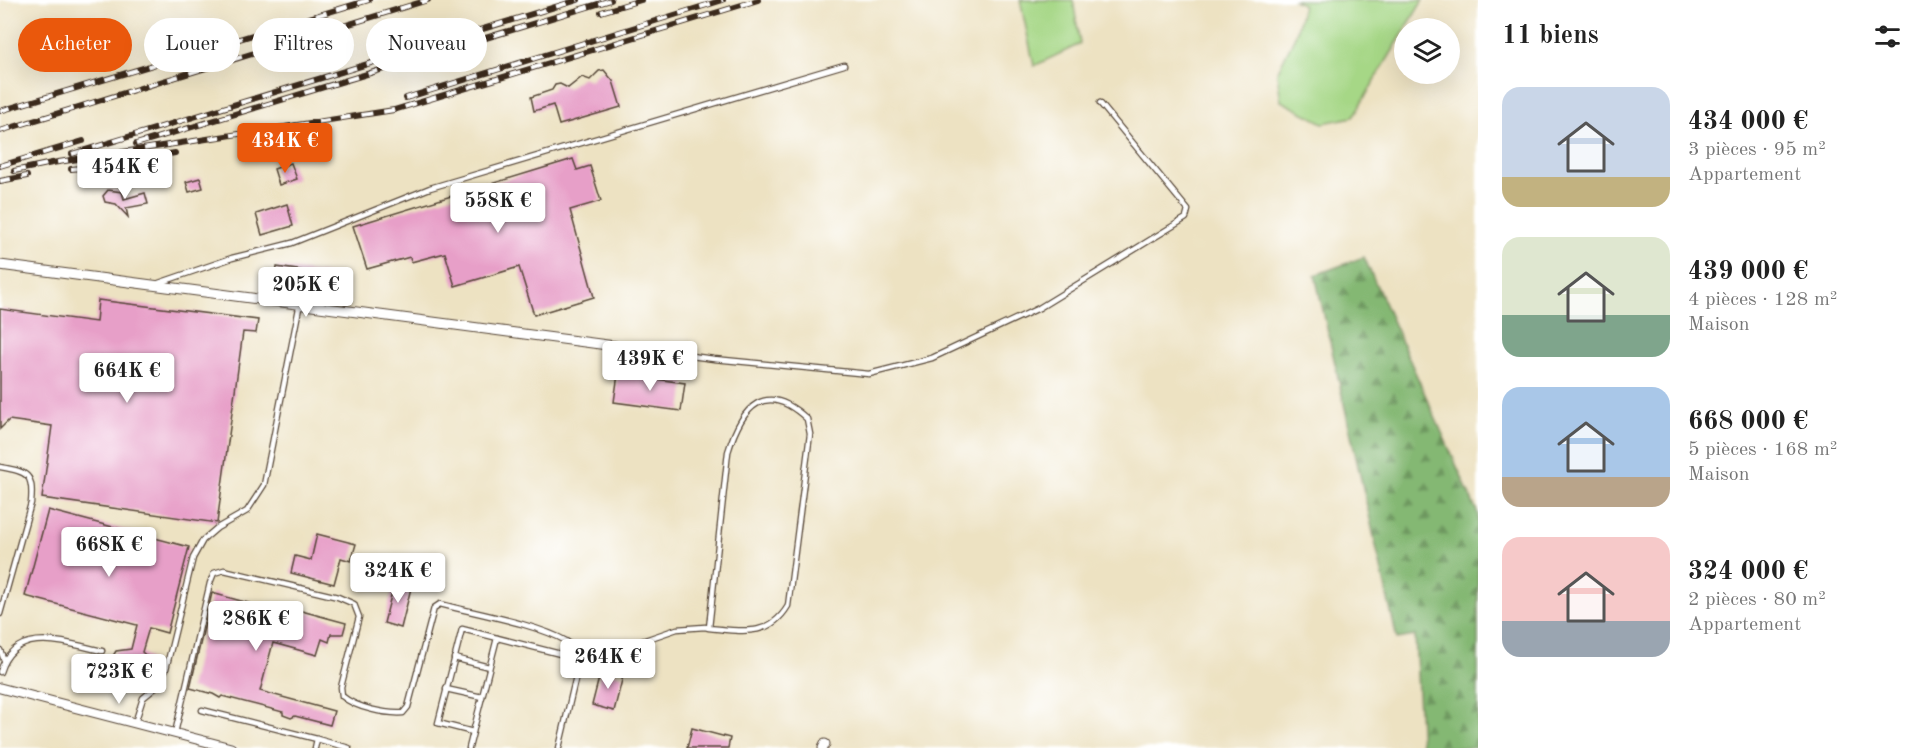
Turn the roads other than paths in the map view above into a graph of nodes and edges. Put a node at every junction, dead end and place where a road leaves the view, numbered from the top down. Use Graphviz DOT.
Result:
graph roads {
  1 [pos="843,65"];
  2 [pos="1100,103"];
  3 [pos="0,265"];
  4 [pos="156,284"];
  5 [pos="300,303"];
  6 [pos="615,346"];
  7 [pos="0,466"];
  8 [pos="0,614"];
  9 [pos="709,627"];
  10 [pos="496,638"];
  11 [pos="0,650"];
  12 [pos="102,651"];
  13 [pos="579,657"];
  14 [pos="454,658"];
  15 [pos="4,660"];
  16 [pos="489,667"];
  17 [pos="0,672"];
  18 [pos="0,688"];
  19 [pos="446,688"];
  20 [pos="482,697"];
  21 [pos="202,710"];
  22 [pos="135,723"];
  23 [pos="473,732"];
  24 [pos="175,734"];
  25 [pos="317,739"];
  26 [pos="231,748"];
  27 [pos="315,748"];
  28 [pos="349,748"];
  29 [pos="470,748"];
  30 [pos="559,748"];
  1 -- 4 [label="lane"];
  2 -- 6 [label="lane"];
  3 -- 4 [label="street"];
  4 -- 5 [label="street"];
  5 -- 6 [label="street"];
  5 -- 22 [label="lane"];
  7 -- 8 [label="lane"];
  9 -- 9 [label="lane"];
  9 -- 13 [label="lane"];
  10 -- 13 [label="lane"];
  10 -- 14 [label="lane"];
  10 -- 16 [label="lane"];
  11 -- 15 [label="lane"];
  12 -- 15 [label="lane"];
  13 -- 24 [label="lane"];
  13 -- 30 [label="lane"];
  14 -- 16 [label="lane"];
  14 -- 19 [label="lane"];
  15 -- 17 [label="lane"];
  16 -- 20 [label="lane"];
  18 -- 22 [label="street"];
  19 -- 20 [label="lane"];
  19 -- 23 [label="lane"];
  20 -- 23 [label="lane"];
  21 -- 25 [label="lane"];
  22 -- 24 [label="street"];
  23 -- 29 [label="lane"];
  24 -- 26 [label="street"];
  25 -- 27 [label="lane"];
  25 -- 28 [label="lane"];
}
